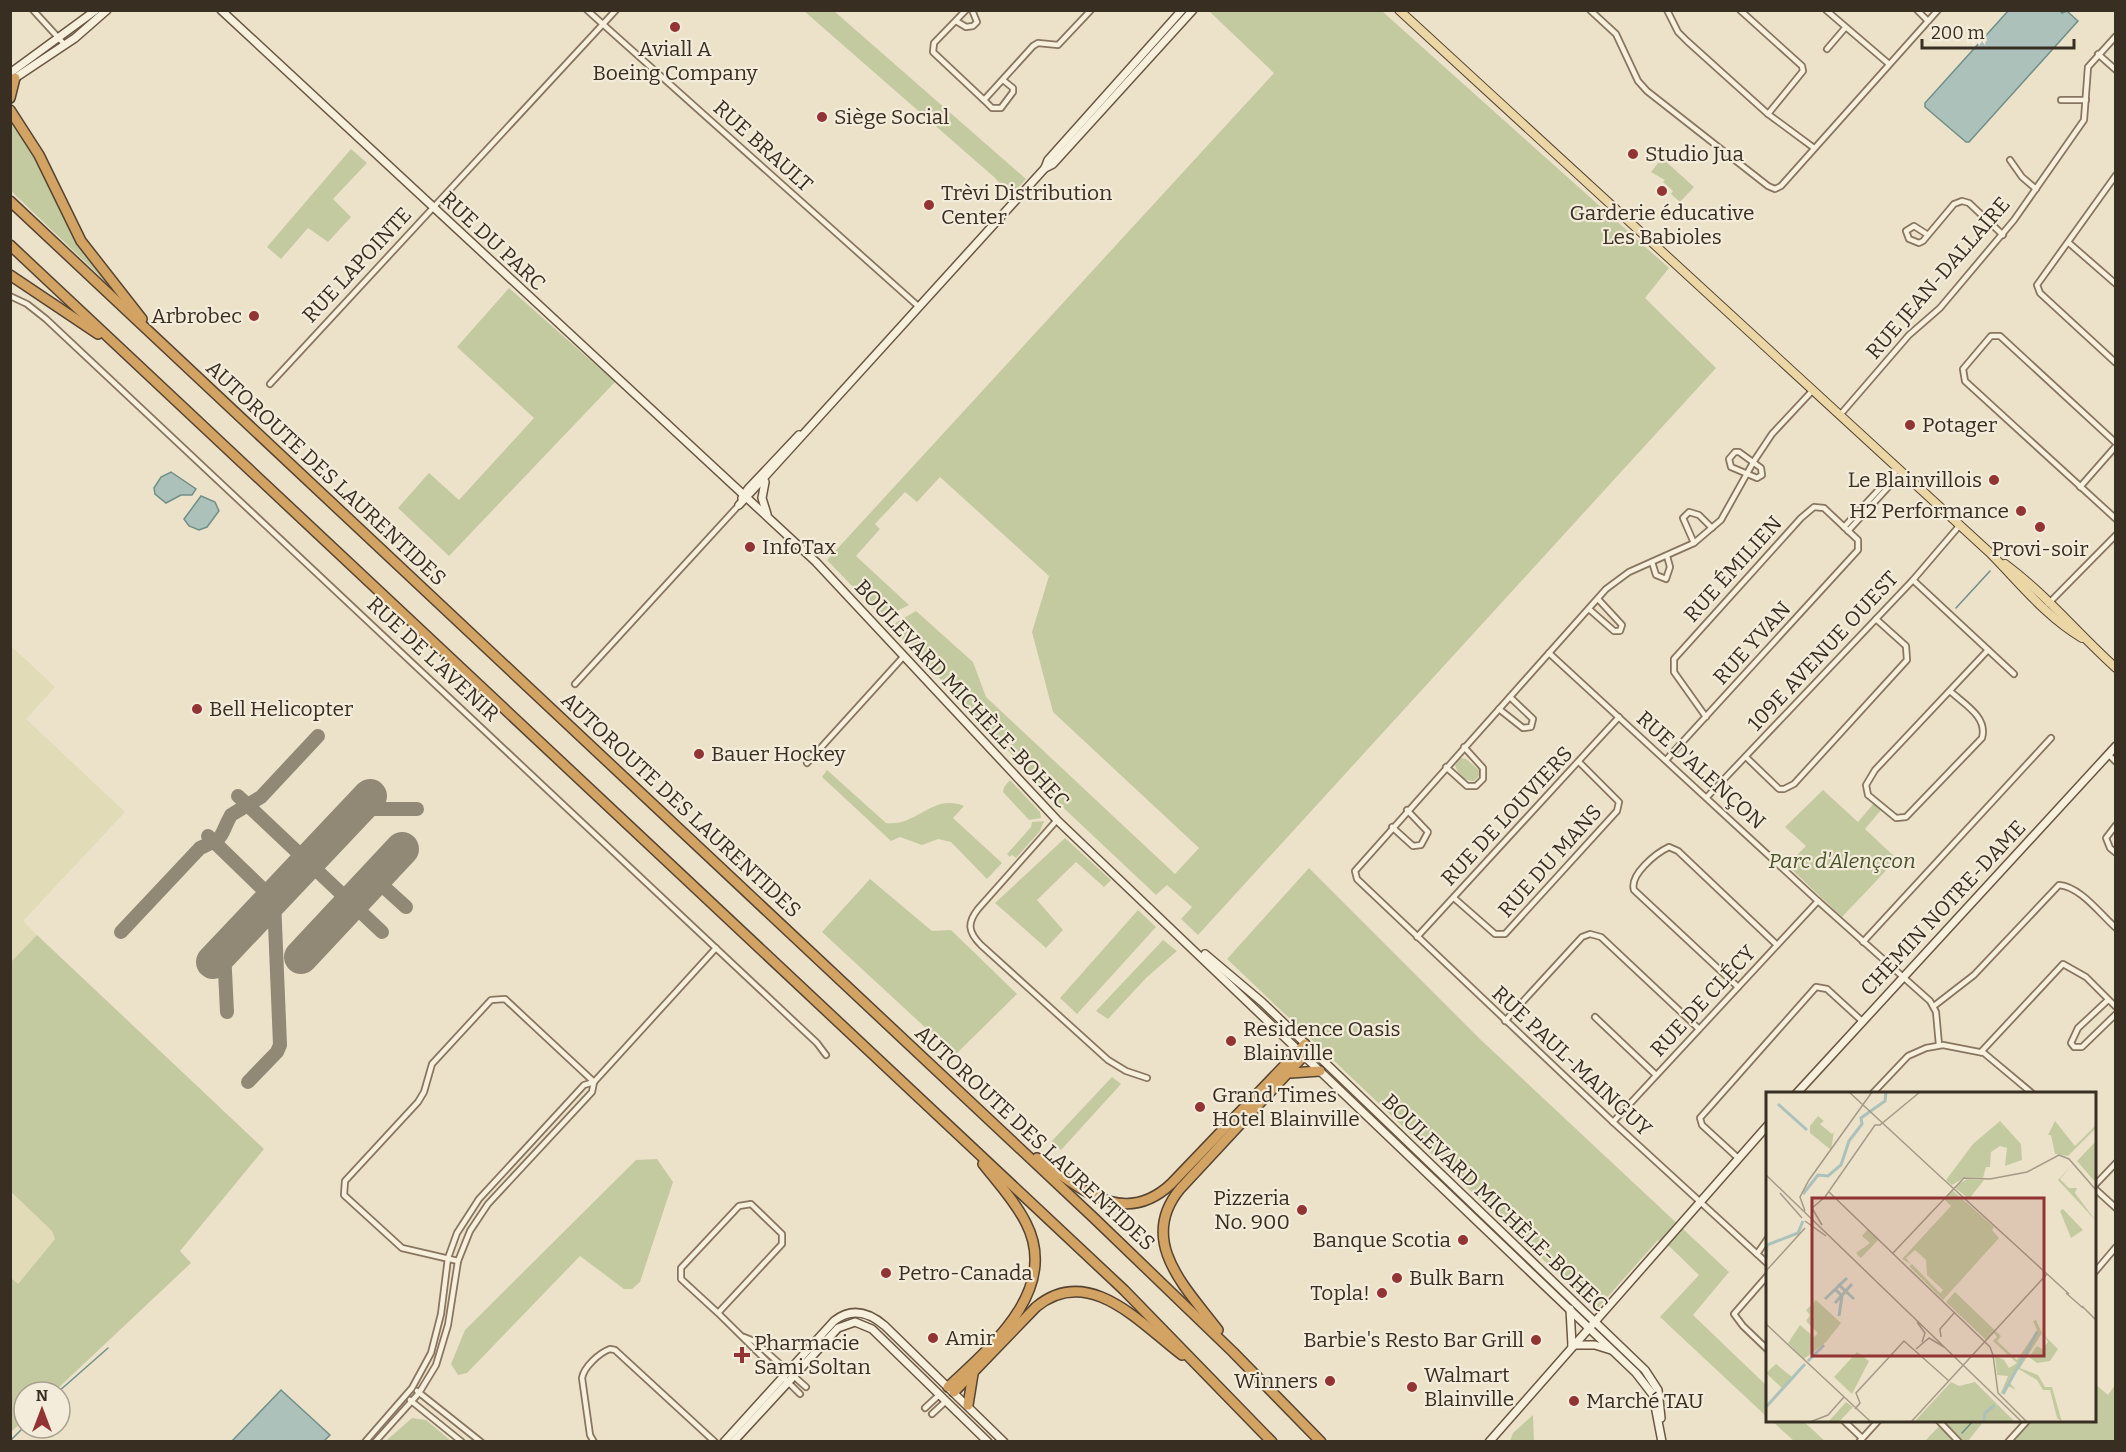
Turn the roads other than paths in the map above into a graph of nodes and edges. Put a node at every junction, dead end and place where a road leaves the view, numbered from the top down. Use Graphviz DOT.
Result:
graph roads {
  1 [pos="33,10"];
  2 [pos="96,10"];
  3 [pos="106,10"];
  4 [pos="221,10"];
  5 [pos="587,10"];
  6 [pos="616,10"];
  7 [pos="966,10"];
  8 [pos="972,10"];
  9 [pos="1090,10"];
  10 [pos="1182,10"];
  11 [pos="1193,10"];
  12 [pos="1399,10"];
  13 [pos="1590,10"];
  14 [pos="1667,10"];
  15 [pos="1740,10"];
  16 [pos="1826,10"];
  17 [pos="1917,10"];
  18 [pos="1938,10"];
  19 [pos="956,21"];
  20 [pos="1928,21"];
  21 [pos="603,25"];
  22 [pos="1845,28"];
  23 [pos="2115,36"];
  24 [pos="58,39"];
  25 [pos="65,45"];
  26 [pos="1827,49"];
  27 [pos="2098,54"];
  28 [pos="1889,64"];
  29 [pos="2115,70"];
  30 [pos="12,75"];
  31 [pos="1003,80"];
  32 [pos="10,98"];
  33 [pos="984,100"];
  34 [pos="2061,100"];
  35 [pos="2086,100"];
  36 [pos="10,110"];
  37 [pos="1768,114"];
  38 [pos="1814,147"];
  39 [pos="2010,160"];
  40 [pos="1045,168"];
  41 [pos="2115,175"];
  42 [pos="2036,189"];
  43 [pos="10,201"];
  44 [pos="433,208"];
  45 [pos="1928,235"];
  46 [pos="2002,235"];
  47 [pos="2069,243"];
  48 [pos="10,245"];
  49 [pos="10,275"];
  50 [pos="2115,284"];
  51 [pos="10,296"];
  52 [pos="918,306"];
  53 [pos="160,342"];
  54 [pos="122,350"];
  55 [pos="2115,363"];
  56 [pos="270,384"];
  57 [pos="1813,390"];
  58 [pos="1840,415"];
  59 [pos="810,425"];
  60 [pos="2115,445"];
  61 [pos="1754,461"];
  62 [pos="1900,471"];
  63 [pos="1746,474"];
  64 [pos="765,479"];
  65 [pos="2080,487"];
  66 [pos="745,497"];
  67 [pos="739,505"];
  68 [pos="770,519"];
  69 [pos="2115,519"];
  70 [pos="1960,525"];
  71 [pos="1712,528"];
  72 [pos="1846,529"];
  73 [pos="2115,536"];
  74 [pos="1694,543"];
  75 [pos="1666,556"];
  76 [pos="1652,562"];
  77 [pos="1913,580"];
  78 [pos="1598,599"];
  79 [pos="2047,606"];
  80 [pos="1589,609"];
  81 [pos="1876,619"];
  82 [pos="1988,651"];
  83 [pos="1549,653"];
  84 [pos="903,656"];
  85 [pos="2115,668"];
  86 [pos="2014,674"];
  87 [pos="575,684"];
  88 [pos="1950,691"];
  89 [pos="1510,697"];
  90 [pos="1499,709"];
  91 [pos="1619,717"];
  92 [pos="1706,717"];
  93 [pos="2051,738"];
  94 [pos="2115,746"];
  95 [pos="1464,747"];
  96 [pos="2108,754"];
  97 [pos="1746,757"];
  98 [pos="1666,759"];
  99 [pos="1579,762"];
  100 [pos="2115,762"];
  101 [pos="807,763"];
  102 [pos="1446,767"];
  103 [pos="1707,797"];
  104 [pos="1407,810"];
  105 [pos="1057,820"];
  106 [pos="2115,825"];
  107 [pos="1392,827"];
  108 [pos="2115,853"];
  109 [pos="1454,898"];
  110 [pos="1818,901"];
  111 [pos="2115,928"];
  112 [pos="1417,937"];
  113 [pos="1863,942"];
  114 [pos="1777,945"];
  115 [pos="716,948"];
  116 [pos="1902,976"];
  117 [pos="1738,987"];
  118 [pos="2108,1000"];
  119 [pos="1934,1006"];
  120 [pos="2115,1007"];
  121 [pos="2115,1014"];
  122 [pos="1595,1017"];
  123 [pos="1505,1020"];
  124 [pos="1862,1021"];
  125 [pos="1699,1029"];
  126 [pos="1939,1046"];
  127 [pos="1305,1050"];
  128 [pos="1981,1052"];
  129 [pos="826,1055"];
  130 [pos="1320,1071"];
  131 [pos="1291,1073"];
  132 [pos="1656,1075"];
  133 [pos="1147,1078"];
  134 [pos="594,1082"];
  135 [pos="1798,1092"];
  136 [pos="1874,1092"];
  137 [pos="2030,1092"];
  138 [pos="1612,1122"];
  139 [pos="1766,1126"];
  140 [pos="965,1140"];
  141 [pos="1010,1140"];
  142 [pos="1738,1158"];
  143 [pos="2115,1163"];
  144 [pos="2096,1185"];
  145 [pos="2096,1189"];
  146 [pos="1699,1202"];
  147 [pos="2115,1208"];
  148 [pos="1766,1240"];
  149 [pos="2115,1247"];
  150 [pos="1757,1254"];
  151 [pos="448,1258"];
  152 [pos="458,1261"];
  153 [pos="1766,1263"];
  154 [pos="2096,1271"];
  155 [pos="1766,1276"];
  156 [pos="1570,1309"];
  157 [pos="718,1313"];
  158 [pos="1594,1321"];
  159 [pos="1589,1327"];
  160 [pos="742,1336"];
  161 [pos="1572,1345"];
  162 [pos="1766,1349"];
  163 [pos="1614,1351"];
  164 [pos="1233,1352"];
  165 [pos="788,1371"];
  166 [pos="974,1372"];
  167 [pos="1206,1373"];
  168 [pos="795,1377"];
  169 [pos="784,1380"];
  170 [pos="806,1387"];
  171 [pos="412,1388"];
  172 [pos="951,1390"];
  173 [pos="419,1393"];
  174 [pos="800,1394"];
  175 [pos="939,1395"];
  176 [pos="406,1396"];
  177 [pos="412,1401"];
  178 [pos="946,1401"];
  179 [pos="968,1405"];
  180 [pos="926,1408"];
  181 [pos="933,1414"];
  182 [pos="1845,1422"];
  183 [pos="1876,1422"];
  184 [pos="1940,1422"];
  185 [pos="2026,1422"];
  186 [pos="1861,1440"];
  187 [pos="365,1442"];
  188 [pos="375,1442"];
  189 [pos="462,1442"];
  190 [pos="481,1442"];
  191 [pos="594,1442"];
  192 [pos="715,1442"];
  193 [pos="724,1442"];
  194 [pos="733,1442"];
  195 [pos="988,1442"];
  196 [pos="1004,1442"];
  197 [pos="1272,1442"];
  198 [pos="1320,1442"];
  199 [pos="1489,1442"];
  200 [pos="1662,1442"];
  201 [pos="1959,1442"];
  202 [pos="2008,1442"];
  1 -- 24 [label="street"];
  2 -- 24 [label="street"];
  3 -- 25 [label="street"];
  4 -- 44 [label="street, RUE DU PARC"];
  5 -- 21 [label="street, RUE BRAULT"];
  6 -- 21 [label="street, RUE LAPOINTE"];
  7 -- 19 [label="street"];
  8 -- 19 [label="street"];
  9 -- 31 [label="street"];
  10 -- 40 [label="street"];
  11 -- 40 [label="street"];
  12 -- 57 [label="main road"];
  13 -- 38 [label="street"];
  14 -- 37 [label="street"];
  15 -- 37 [label="street"];
  16 -- 22 [label="street"];
  17 -- 20 [label="street"];
  18 -- 20 [label="street"];
  19 -- 33 [label="street"];
  20 -- 28 [label="street"];
  21 -- 44 [label="street, RUE LAPOINTE"];
  21 -- 52 [label="street, RUE BRAULT"];
  22 -- 26 [label="street"];
  22 -- 28 [label="street"];
  23 -- 27 [label="street, RUE JEAN-DALLAIRE"];
  24 -- 25 [label="street"];
  24 -- 30 [label="street"];
  25 -- 30 [label="street"];
  27 -- 29 [label="street"];
  27 -- 35 [label="street, RUE JEAN-DALLAIRE"];
  28 -- 38 [label="street"];
  30 -- 32 [label="highway"];
  31 -- 33 [label="street"];
  31 -- 33 [label="street"];
  34 -- 35 [label="street"];
  35 -- 42 [label="street, RUE JEAN-DALLAIRE"];
  36 -- 53 [label="highway"];
  37 -- 38 [label="street"];
  39 -- 42 [label="street"];
  40 -- 52 [label="street"];
  41 -- 47 [label="street"];
  42 -- 46 [label="street, RUE JEAN-DALLAIRE"];
  43 -- 53 [label="highway, AUTOROUTE DES LAURENTIDES"];
  44 -- 56 [label="street, RUE LAPOINTE"];
  44 -- 66 [label="street, RUE DU PARC"];
  45 -- 45 [label="street"];
  45 -- 46 [label="street"];
  46 -- 58 [label="street, RUE JEAN-DALLAIRE"];
  47 -- 50 [label="street"];
  47 -- 55 [label="street"];
  48 -- 54 [label="highway"];
  49 -- 54 [label="highway"];
  51 -- 115 [label="street, RUE DE L'AVENIR"];
  52 -- 59 [label="street"];
  53 -- 141 [label="highway, AUTOROUTE DES LAURENTIDES"];
  54 -- 140 [label="highway"];
  57 -- 58 [label="main road"];
  57 -- 61 [label="street"];
  58 -- 62 [label="main road"];
  59 -- 64 [label="street"];
  59 -- 66 [label="street"];
  60 -- 65 [label="street"];
  60 -- 65 [label="street"];
  61 -- 63 [label="street"];
  61 -- 63 [label="street"];
  61 -- 63 [label="street"];
  62 -- 70 [label="main road"];
  62 -- 72 [label="street"];
  63 -- 71 [label="street"];
  64 -- 66 [label="street"];
  64 -- 68 [label="street"];
  65 -- 69 [label="street"];
  66 -- 67 [label="street"];
  66 -- 68 [label="street, BOULEVARD MICHÈLE-BOHEC"];
  67 -- 87 [label="street"];
  68 -- 84 [label="street, BOULEVARD MICHÈLE-BOHEC"];
  70 -- 77 [label="street, 109E AVENUE OUEST"];
  70 -- 79 [label="main road"];
  71 -- 74 [label="street"];
  71 -- 74 [label="street"];
  72 -- 92 [label="street, RUE YVAN"];
  72 -- 92 [label="street, RUE ÉMILIEN"];
  73 -- 79 [label="street"];
  74 -- 75 [label="street"];
  75 -- 76 [label="street"];
  75 -- 76 [label="street"];
  76 -- 78 [label="street"];
  77 -- 81 [label="street, 109E AVENUE OUEST"];
  77 -- 82 [label="street"];
  78 -- 80 [label="street"];
  78 -- 80 [label="street"];
  79 -- 85 [label="main road"];
  80 -- 83 [label="street"];
  81 -- 97 [label="street, 109E AVENUE OUEST"];
  81 -- 97 [label="street"];
  82 -- 86 [label="street"];
  82 -- 88 [label="street"];
  83 -- 89 [label="street"];
  83 -- 91 [label="street, RUE D'ALENÇON"];
  84 -- 101 [label="street"];
  84 -- 105 [label="street, BOULEVARD MICHÈLE-BOHEC"];
  88 -- 88 [label="street"];
  89 -- 90 [label="street"];
  89 -- 90 [label="street"];
  90 -- 95 [label="street"];
  91 -- 98 [label="street, RUE D'ALENÇON"];
  91 -- 99 [label="street, RUE DE LOUVIERS"];
  92 -- 98 [label="street, RUE YVAN"];
  93 -- 113 [label="street"];
  94 -- 96 [label="street, CHEMIN NOTRE-DAME"];
  95 -- 102 [label="street"];
  95 -- 102 [label="street"];
  96 -- 100 [label="street"];
  96 -- 116 [label="street, CHEMIN NOTRE-DAME"];
  97 -- 103 [label="street, 109E AVENUE OUEST"];
  98 -- 103 [label="street, RUE D'ALENÇON"];
  99 -- 109 [label="street, RUE DE LOUVIERS"];
  99 -- 109 [label="street, RUE DU MANS"];
  102 -- 104 [label="street"];
  103 -- 110 [label="street, RUE D'ALENÇON"];
  104 -- 107 [label="street"];
  104 -- 107 [label="street"];
  105 -- 127 [label="street, BOULEVARD MICHÈLE-BOHEC"];
  105 -- 133 [label="street"];
  106 -- 108 [label="street"];
  107 -- 112 [label="street, RUE PAUL-MAINGUY"];
  109 -- 112 [label="street, RUE DE LOUVIERS"];
  110 -- 113 [label="street, RUE D'ALENÇON"];
  110 -- 114 [label="street, RUE DE CLÉCY"];
  111 -- 119 [label="street"];
  112 -- 123 [label="street, RUE PAUL-MAINGUY"];
  113 -- 116 [label="street, RUE D'ALENÇON"];
  114 -- 117 [label="street, RUE DE CLÉCY"];
  114 -- 117 [label="street"];
  115 -- 129 [label="street, RUE DE L'AVENIR"];
  115 -- 134 [label="street"];
  116 -- 119 [label="street, RUE D'ALENÇON"];
  116 -- 124 [label="street, CHEMIN NOTRE-DAME"];
  117 -- 125 [label="street, RUE DE CLÉCY"];
  118 -- 120 [label="street"];
  118 -- 121 [label="street"];
  118 -- 128 [label="street"];
  119 -- 126 [label="street"];
  122 -- 132 [label="street"];
  123 -- 125 [label="street"];
  123 -- 138 [label="street, RUE PAUL-MAINGUY"];
  124 -- 135 [label="street, CHEMIN NOTRE-DAME"];
  124 -- 142 [label="street"];
  125 -- 132 [label="street, RUE DE CLÉCY"];
  126 -- 128 [label="street"];
  126 -- 136 [label="street"];
  127 -- 130 [label="street, BOULEVARD MICHÈLE-BOHEC"];
  127 -- 131 [label="highway"];
  127 -- 141 [label="highway"];
  127 -- 158 [label="street, BOULEVARD MICHÈLE-BOHEC"];
  128 -- 137 [label="street"];
  130 -- 131 [label="highway"];
  130 -- 156 [label="street, BOULEVARD MICHÈLE-BOHEC"];
  131 -- 164 [label="highway"];
  132 -- 138 [label="street, RUE DE CLÉCY"];
  134 -- 151 [label="street"];
  134 -- 151 [label="street"];
  134 -- 152 [label="street"];
  138 -- 146 [label="street, RUE PAUL-MAINGUY"];
  139 -- 142 [label="street"];
  140 -- 167 [label="highway"];
  140 -- 172 [label="highway"];
  141 -- 164 [label="highway, AUTOROUTE DES LAURENTIDES"];
  142 -- 146 [label="street"];
  143 -- 144 [label="street"];
  145 -- 147 [label="street"];
  146 -- 150 [label="street, RUE PAUL-MAINGUY"];
  146 -- 158 [label="street"];
  148 -- 150 [label="street"];
  149 -- 154 [label="street"];
  150 -- 153 [label="street, RUE PAUL-MAINGUY"];
  151 -- 152 [label="street"];
  151 -- 171 [label="street"];
  152 -- 173 [label="street"];
  155 -- 162 [label="street"];
  156 -- 159 [label="street, BOULEVARD MICHÈLE-BOHEC"];
  156 -- 161 [label="street"];
  157 -- 157 [label="street"];
  157 -- 160 [label="street"];
  158 -- 159 [label="street"];
  158 -- 200 [label="street, BOULEVARD MICHÈLE-BOHEC"];
  159 -- 161 [label="street"];
  159 -- 163 [label="street, BOULEVARD MICHÈLE-BOHEC"];
  160 -- 165 [label="street"];
  160 -- 169 [label="street"];
  161 -- 163 [label="street"];
  161 -- 199 [label="street"];
  163 -- 200 [label="street, BOULEVARD MICHÈLE-BOHEC"];
  164 -- 198 [label="highway, AUTOROUTE DES LAURENTIDES"];
  165 -- 168 [label="street"];
  165 -- 169 [label="street"];
  165 -- 172 [label="street"];
  166 -- 167 [label="highway"];
  166 -- 172 [label="highway"];
  166 -- 179 [label="highway"];
  167 -- 197 [label="highway"];
  168 -- 169 [label="street"];
  168 -- 170 [label="street"];
  168 -- 175 [label="street"];
  169 -- 174 [label="street"];
  169 -- 193 [label="street"];
  169 -- 194 [label="street"];
  171 -- 173 [label="street"];
  171 -- 176 [label="street"];
  172 -- 175 [label="street"];
  172 -- 178 [label="street"];
  172 -- 179 [label="street"];
  173 -- 177 [label="street"];
  173 -- 190 [label="street"];
  175 -- 178 [label="street"];
  175 -- 180 [label="street"];
  176 -- 177 [label="street"];
  176 -- 187 [label="street"];
  177 -- 188 [label="street"];
  177 -- 189 [label="street"];
  178 -- 181 [label="street"];
  178 -- 195 [label="street"];
  179 -- 196 [label="street"];
  182 -- 186 [label="street"];
  183 -- 186 [label="street"];
  184 -- 201 [label="street"];
  185 -- 202 [label="street"];
  191 -- 192 [label="street"];
}
